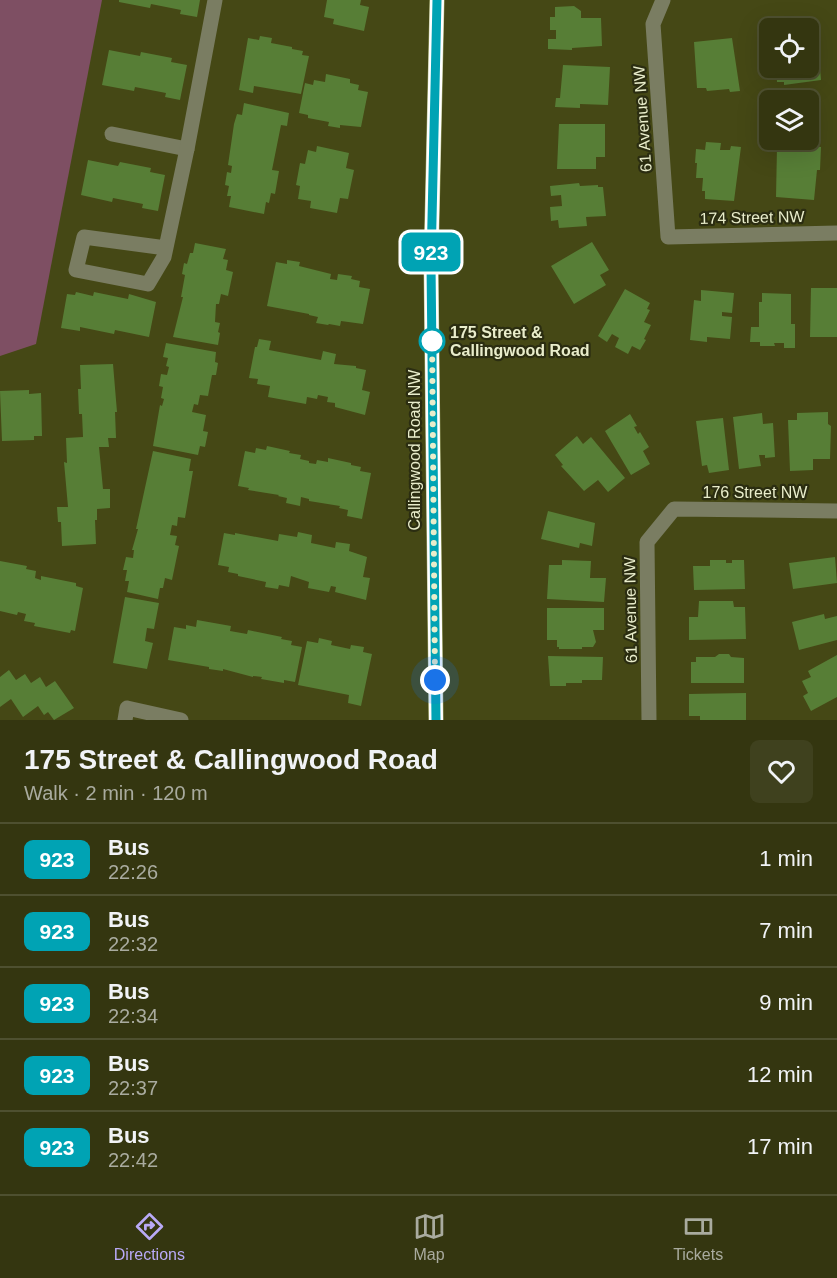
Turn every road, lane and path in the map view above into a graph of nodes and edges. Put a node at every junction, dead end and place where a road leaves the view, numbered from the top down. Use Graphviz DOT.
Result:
graph roads {
  1 [pos="215,0"];
  2 [pos="437,0"];
  3 [pos="663,0"];
  4 [pos="112,134"];
  5 [pos="187,149"];
  6 [pos="837,233"];
  7 [pos="668,237"];
  8 [pos="166,248"];
  9 [pos="674,509"];
  10 [pos="837,511"];
  11 [pos="125,720"];
  12 [pos="181,720"];
  13 [pos="436,720"];
  14 [pos="650,720"];
  1 -- 5 [label="street"];
  2 -- 13 [label="main road, Callingwood Road NW"];
  3 -- 7 [label="street, 61 Avenue NW"];
  4 -- 5 [label="street"];
  5 -- 8 [label="street"];
  6 -- 7 [label="street, 174 Street NW"];
  8 -- 8 [label="street"];
  9 -- 10 [label="street, 176 Street NW"];
  9 -- 14 [label="street, 61 Avenue NW"];
  11 -- 12 [label="street"];
}
